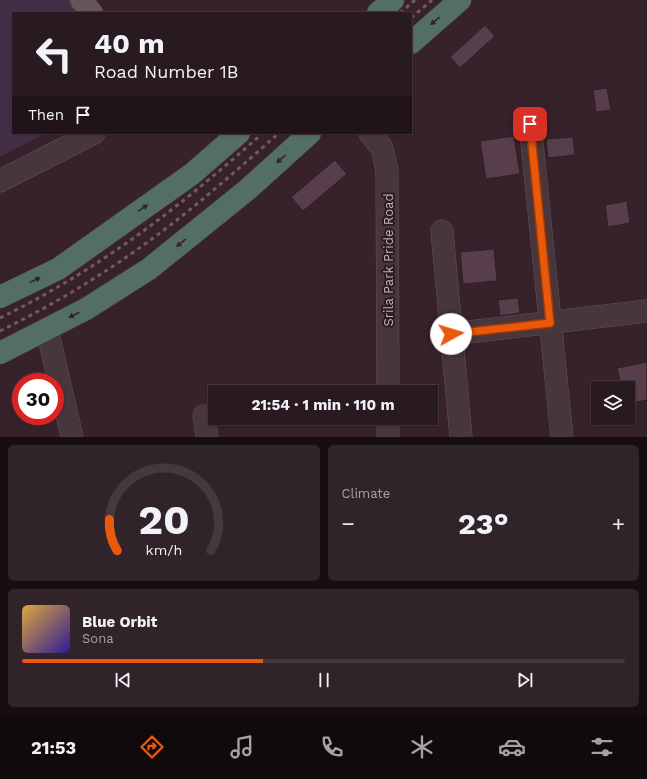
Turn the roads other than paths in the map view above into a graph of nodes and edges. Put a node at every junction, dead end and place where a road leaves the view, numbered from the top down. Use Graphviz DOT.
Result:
graph roads {
  1 [pos="81,0"];
  2 [pos="393,0"];
  3 [pos="460,0"];
  4 [pos="91,12"];
  5 [pos="379,12"];
  6 [pos="412,42"];
  7 [pos="530,124"];
  8 [pos="92,134"];
  9 [pos="238,134"];
  10 [pos="309,134"];
  11 [pos="371,134"];
  12 [pos="0,181"];
  13 [pos="442,231"];
  14 [pos="0,297"];
  15 [pos="647,311"];
  16 [pos="550,323"];
  17 [pos="47,329"];
  18 [pos="451,334"];
  19 [pos="0,353"];
  20 [pos="388,385"];
  21 [pos="388,425"];
  22 [pos="72,437"];
  23 [pos="388,437"];
  24 [pos="462,437"];
  25 [pos="562,437"];
  1 -- 4 [label="main road"];
  2 -- 5 [label="highway"];
  3 -- 6 [label="highway, one-way"];
  7 -- 16 [label="street"];
  8 -- 12 [label="street"];
  14 -- 9 [label="highway, one-way"];
  10 -- 17 [label="highway, one-way"];
  11 -- 20 [label="street, Srila Park Pride Road"];
  13 -- 18 [label="street"];
  15 -- 16 [label="street"];
  16 -- 18 [label="street"];
  16 -- 25 [label="street"];
  17 -- 19 [label="highway"];
  17 -- 22 [label="street"];
  18 -- 24 [label="street"];
  21 -- 23 [label="street"];
}
